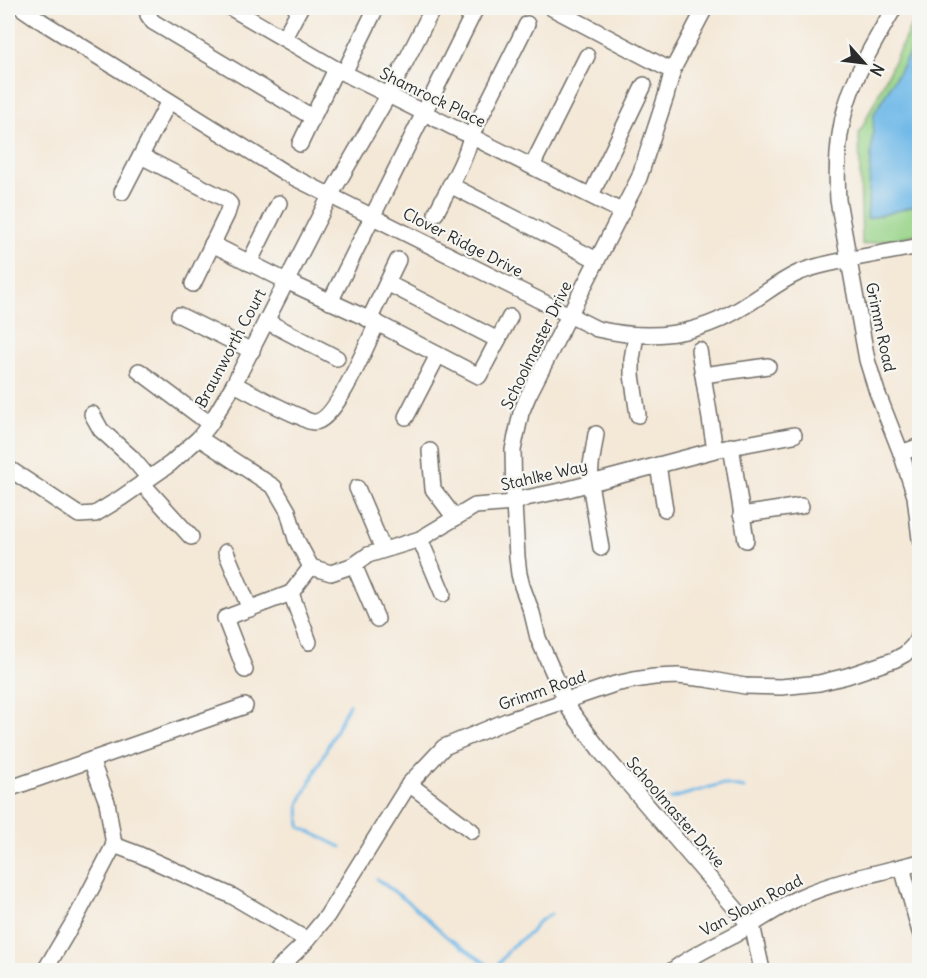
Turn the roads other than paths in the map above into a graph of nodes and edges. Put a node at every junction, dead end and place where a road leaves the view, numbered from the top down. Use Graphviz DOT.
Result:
graph roads {
  1 [pos="22,8"];
  2 [pos="147,8"];
  3 [pos="231,8"];
  4 [pos="300,8"];
  5 [pos="376,8"];
  6 [pos="433,8"];
  7 [pos="476,8"];
  8 [pos="552,8"];
  9 [pos="705,8"];
  10 [pos="894,8"];
  11 [pos="526,24"];
  12 [pos="284,38"];
  13 [pos="587,56"];
  14 [pos="672,70"];
  15 [pos="340,71"];
  16 [pos="644,85"];
  17 [pos="389,94"];
  18 [pos="169,101"];
  19 [pos="423,112"];
  20 [pos="312,117"];
  21 [pos="471,136"];
  22 [pos="300,144"];
  23 [pos="141,156"];
  24 [pos="532,166"];
  25 [pos="450,185"];
  26 [pos="122,192"];
  27 [pos="591,195"];
  28 [pos="330,196"];
  29 [pos="279,203"];
  30 [pos="623,212"];
  31 [pos="436,213"];
  32 [pos="372,217"];
  33 [pos="212,244"];
  34 [pos="920,246"];
  35 [pos="849,259"];
  36 [pos="398,260"];
  37 [pos="597,260"];
  38 [pos="249,263"];
  39 [pos="286,281"];
  40 [pos="387,283"];
  41 [pos="193,284"];
  42 [pos="330,302"];
  43 [pos="179,315"];
  44 [pos="569,316"];
  45 [pos="510,317"];
  46 [pos="266,321"];
  47 [pos="373,321"];
  48 [pos="636,335"];
  49 [pos="498,340"];
  50 [pos="699,350"];
  51 [pos="252,351"];
  52 [pos="438,355"];
  53 [pos="337,358"];
  54 [pos="768,366"];
  55 [pos="139,370"];
  56 [pos="703,375"];
  57 [pos="234,384"];
  58 [pos="92,414"];
  59 [pos="638,415"];
  60 [pos="406,417"];
  61 [pos="210,424"];
  62 [pos="596,434"];
  63 [pos="794,435"];
  64 [pos="199,438"];
  65 [pos="731,446"];
  66 [pos="920,446"];
  67 [pos="715,450"];
  68 [pos="430,451"];
  69 [pos="901,453"];
  70 [pos="658,465"];
  71 [pos="8,468"];
  72 [pos="145,480"];
  73 [pos="590,483"];
  74 [pos="357,488"];
  75 [pos="514,503"];
  76 [pos="801,506"];
  77 [pos="665,509"];
  78 [pos="741,515"];
  79 [pos="455,518"];
  80 [pos="191,537"];
  81 [pos="420,539"];
  82 [pos="920,539"];
  83 [pos="746,540"];
  84 [pos="601,548"];
  85 [pos="383,549"];
  86 [pos="226,552"];
  87 [pos="354,565"];
  88 [pos="311,567"];
  89 [pos="291,593"];
  90 [pos="443,594"];
  91 [pos="250,609"];
  92 [pos="377,620"];
  93 [pos="920,635"];
  94 [pos="309,642"];
  95 [pos="245,670"];
  96 [pos="566,700"];
  97 [pos="245,706"];
  98 [pos="91,760"];
  99 [pos="409,783"];
  100 [pos="8,789"];
  101 [pos="472,831"];
  102 [pos="114,845"];
  103 [pos="920,862"];
  104 [pos="902,867"];
  105 [pos="750,927"];
  106 [pos="920,932"];
  107 [pos="307,940"];
  108 [pos="45,970"];
  109 [pos="277,970"];
  110 [pos="673,970"];
  111 [pos="762,970"];
  1 -- 18 [label="street, Clover Ridge Drive"];
  2 -- 20 [label="street"];
  3 -- 12 [label="street, Shamrock Place"];
  4 -- 12 [label="street"];
  5 -- 15 [label="street"];
  6 -- 17 [label="street, Braunworth Court"];
  7 -- 19 [label="street"];
  8 -- 14 [label="street"];
  9 -- 14 [label="street, Schoolmaster Drive"];
  10 -- 35 [label="street, Grimm Road"];
  11 -- 21 [label="street"];
  12 -- 15 [label="street, Shamrock Place"];
  13 -- 24 [label="street"];
  14 -- 30 [label="street, Schoolmaster Drive"];
  15 -- 17 [label="street, Shamrock Place"];
  15 -- 20 [label="street"];
  16 -- 27 [label="street"];
  17 -- 19 [label="street, Shamrock Place"];
  17 -- 28 [label="street, Braunworth Court"];
  18 -- 23 [label="street"];
  18 -- 28 [label="street, Clover Ridge Drive"];
  19 -- 21 [label="street, Shamrock Place"];
  19 -- 32 [label="street"];
  20 -- 22 [label="street"];
  21 -- 24 [label="street, Shamrock Place"];
  21 -- 25 [label="street"];
  23 -- 26 [label="street"];
  23 -- 33 [label="street"];
  24 -- 27 [label="street, Shamrock Place"];
  25 -- 31 [label="street"];
  25 -- 37 [label="street"];
  27 -- 30 [label="street, Shamrock Place"];
  28 -- 32 [label="street, Clover Ridge Drive"];
  28 -- 39 [label="street, Braunworth Court"];
  29 -- 38 [label="street"];
  30 -- 37 [label="street, Schoolmaster Drive"];
  32 -- 42 [label="street"];
  32 -- 44 [label="street, Clover Ridge Drive"];
  33 -- 38 [label="street"];
  33 -- 41 [label="street"];
  34 -- 35 [label="street, Clover Ridge Drive"];
  35 -- 48 [label="street, Clover Ridge Drive"];
  35 -- 69 [label="street, Grimm Road"];
  36 -- 40 [label="street"];
  37 -- 44 [label="street, Schoolmaster Drive"];
  38 -- 39 [label="street"];
  39 -- 42 [label="street"];
  39 -- 46 [label="street, Braunworth Court"];
  40 -- 47 [label="street"];
  40 -- 49 [label="street"];
  42 -- 47 [label="street"];
  43 -- 51 [label="street"];
  44 -- 48 [label="street, Clover Ridge Drive"];
  44 -- 75 [label="street, Schoolmaster Drive"];
  45 -- 49 [label="street"];
  46 -- 51 [label="street, Braunworth Court"];
  46 -- 53 [label="street"];
  47 -- 52 [label="street"];
  47 -- 57 [label="street"];
  48 -- 59 [label="street"];
  49 -- 52 [label="street"];
  50 -- 56 [label="street"];
  51 -- 57 [label="street, Braunworth Court"];
  52 -- 60 [label="street"];
  54 -- 56 [label="street"];
  55 -- 61 [label="street"];
  56 -- 67 [label="street"];
  57 -- 61 [label="street, Braunworth Court"];
  58 -- 72 [label="street"];
  61 -- 64 [label="street, Braunworth Court"];
  62 -- 73 [label="street"];
  63 -- 65 [label="street, Stahlke Way"];
  64 -- 72 [label="street, Braunworth Court"];
  64 -- 88 [label="street"];
  65 -- 67 [label="street, Stahlke Way"];
  65 -- 78 [label="street"];
  66 -- 69 [label="street"];
  67 -- 70 [label="street, Stahlke Way"];
  68 -- 79 [label="street"];
  69 -- 82 [label="street, Grimm Road"];
  70 -- 73 [label="street, Stahlke Way"];
  70 -- 77 [label="street"];
  71 -- 72 [label="street, Braunworth Court"];
  72 -- 80 [label="street"];
  73 -- 75 [label="street, Stahlke Way"];
  73 -- 84 [label="street"];
  74 -- 85 [label="street"];
  75 -- 79 [label="street, Stahlke Way"];
  75 -- 96 [label="street, Schoolmaster Drive"];
  76 -- 78 [label="street"];
  78 -- 83 [label="street"];
  79 -- 81 [label="street, Stahlke Way"];
  81 -- 85 [label="street, Stahlke Way"];
  81 -- 90 [label="street"];
  85 -- 87 [label="street, Stahlke Way"];
  86 -- 91 [label="street"];
  87 -- 88 [label="street, Stahlke Way"];
  87 -- 92 [label="street"];
  88 -- 89 [label="street"];
  89 -- 91 [label="street"];
  89 -- 94 [label="street"];
  91 -- 95 [label="street"];
  93 -- 96 [label="street, Grimm Road"];
  96 -- 99 [label="street, Grimm Road"];
  96 -- 105 [label="street, Schoolmaster Drive"];
  97 -- 98 [label="street"];
  98 -- 100 [label="street"];
  98 -- 102 [label="street"];
  99 -- 101 [label="street"];
  99 -- 107 [label="street, Grimm Road"];
  102 -- 107 [label="street"];
  102 -- 108 [label="street"];
  103 -- 104 [label="street, Van Sloun Road"];
  104 -- 105 [label="street, Van Sloun Road"];
  104 -- 106 [label="street"];
  105 -- 110 [label="street, Van Sloun Road"];
  105 -- 111 [label="street, Schoolmaster Drive"];
  107 -- 109 [label="street, Grimm Road"];
}
